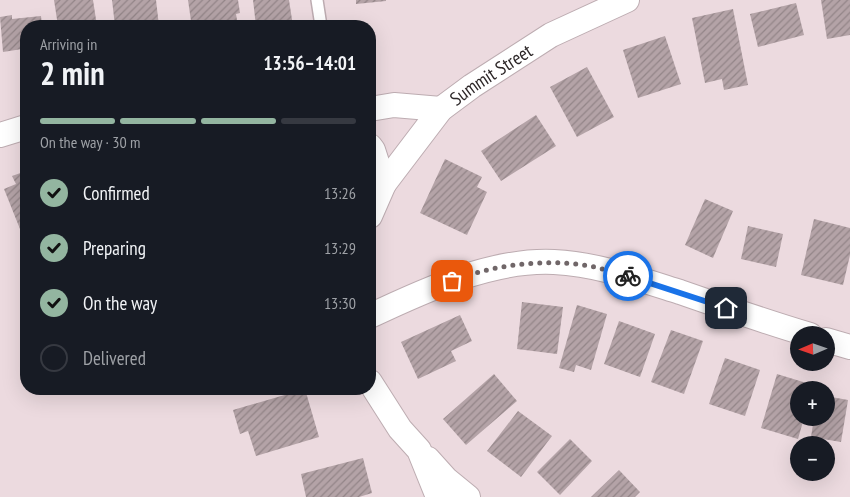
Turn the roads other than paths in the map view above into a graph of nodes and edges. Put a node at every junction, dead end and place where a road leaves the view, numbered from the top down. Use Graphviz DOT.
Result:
graph roads {
  1 [pos="317,0"];
  2 [pos="627,0"];
  3 [pos="320,20"];
  4 [pos="376,108"];
  5 [pos="441,109"];
  6 [pos="20,129"];
  7 [pos="0,135"];
  8 [pos="376,159"];
  9 [pos="384,184"];
  10 [pos="376,202"];
  11 [pos="376,313"];
  12 [pos="790,328"];
  13 [pos="835,343"];
  14 [pos="850,347"];
  15 [pos="376,392"];
  16 [pos="419,450"];
  17 [pos="438,497"];
  18 [pos="468,497"];
  1 -- 3 [label="lane"];
  2 -- 5 [label="street, Summit Street"];
  4 -- 5 [label="street"];
  5 -- 9 [label="street, Summit Street"];
  6 -- 7 [label="street"];
  8 -- 9 [label="street"];
  9 -- 10 [label="street, Summit Street"];
  11 -- 12 [label="street"];
  13 -- 14 [label="street"];
  15 -- 16 [label="street"];
  16 -- 17 [label="street"];
  16 -- 18 [label="street"];
}
